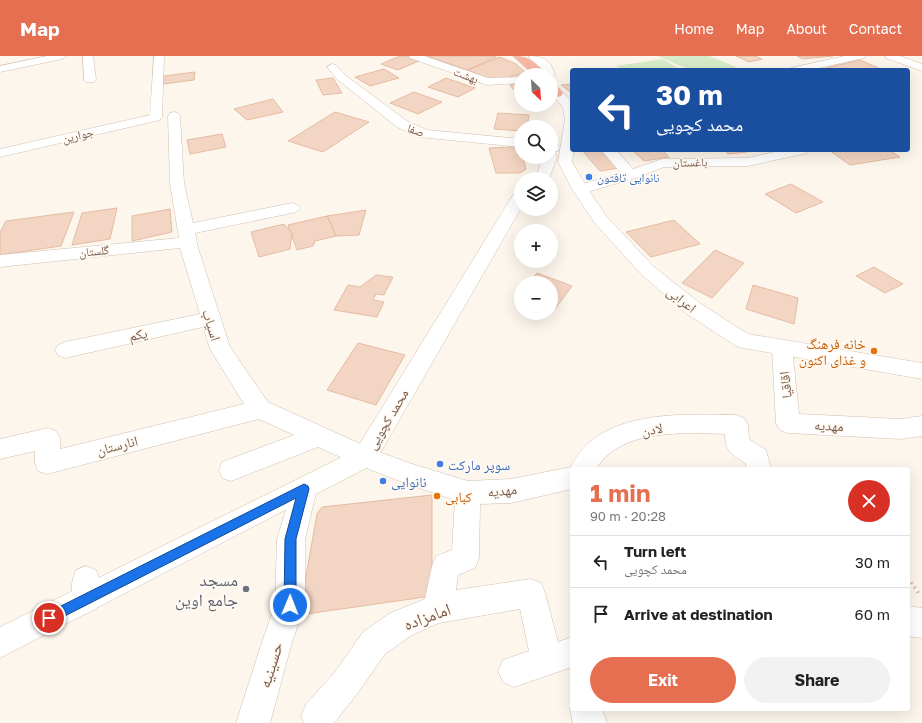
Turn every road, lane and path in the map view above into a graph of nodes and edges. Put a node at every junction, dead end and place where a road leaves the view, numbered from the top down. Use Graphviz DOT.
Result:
graph roads {
  1 [pos="62,56"];
  2 [pos="88,56"];
  3 [pos="159,56"];
  4 [pos="414,56"];
  5 [pos="518,56"];
  6 [pos="860,56"];
  7 [pos="890,56"];
  8 [pos="534,57"];
  9 [pos="332,67"];
  10 [pos="0,68"];
  11 [pos="534,68"];
  12 [pos="547,68"];
  13 [pos="804,68"];
  14 [pos="922,68"];
  15 [pos="90,80"];
  16 [pos="514,80"];
  17 [pos="559,97"];
  18 [pos="570,113"];
  19 [pos="174,116"];
  20 [pos="570,128"];
  21 [pos="514,142"];
  22 [pos="610,152"];
  23 [pos="793,152"];
  24 [pos="0,153"];
  25 [pos="631,175"];
  26 [pos="580,189"];
  27 [pos="514,207"];
  28 [pos="292,208"];
  29 [pos="186,236"];
  30 [pos="0,261"];
  31 [pos="210,319"];
  32 [pos="782,348"];
  33 [pos="65,350"];
  34 [pos="922,371"];
  35 [pos="260,409"];
  36 [pos="788,423"];
  37 [pos="922,426"];
  38 [pos="319,436"];
  39 [pos="0,449"];
  40 [pos="365,457"];
  41 [pos="583,467"];
  42 [pos="759,467"];
  43 [pos="231,470"];
  44 [pos="570,478"];
  45 [pos="304,489"];
  46 [pos="468,493"];
  47 [pos="910,581"];
  48 [pos="922,598"];
  49 [pos="438,608"];
  50 [pos="910,620"];
  51 [pos="922,623"];
  52 [pos="0,643"];
  53 [pos="566,654"];
  54 [pos="514,671"];
  55 [pos="587,711"];
  56 [pos="318,716"];
  57 [pos="253,723"];
  58 [pos="590,723"];
  1 -- 10 [label="street"];
  2 -- 15 [label="street"];
  3 -- 24 [label="street, جوارین"];
  4 -- 16 [label="street, بهشت"];
  5 -- 11 [label="highway"];
  6 -- 13 [label="street"];
  7 -- 14 [label="street"];
  8 -- 12 [label="street"];
  9 -- 21 [label="street, صفا"];
  17 -- 18 [label="street, اعرابی"];
  19 -- 29 [label="street, اسیاب"];
  20 -- 26 [label="street, اعرابی"];
  22 -- 25 [label="street"];
  23 -- 25 [label="street, باغستان"];
  25 -- 26 [label="street, باغستان"];
  26 -- 32 [label="street, اعرابی"];
  27 -- 40 [label="street, محمد کچویی"];
  28 -- 29 [label="street, گلستان"];
  29 -- 30 [label="street, گلستان"];
  29 -- 31 [label="street, اسیاب"];
  31 -- 33 [label="street, یکم"];
  31 -- 35 [label="street, اسیاب"];
  32 -- 34 [label="street, اعرابی"];
  32 -- 36 [label="street, اقاقیا"];
  35 -- 38 [label="street"];
  35 -- 39 [label="street, انارستان"];
  36 -- 37 [label="street, مهدیه"];
  38 -- 40 [label="street"];
  38 -- 43 [label="street"];
  40 -- 45 [label="street, محمد کچویی"];
  40 -- 46 [label="street, مهدیه"];
  41 -- 42 [label="street, لادن"];
  44 -- 46 [label="street, مهدیه"];
  45 -- 52 [label="street, محمد کچویی"];
  45 -- 57 [label="street, حسینیه"];
  46 -- 49 [label="street"];
  47 -- 48 [label="path"];
  49 -- 53 [label="street, امامزاده"];
  49 -- 56 [label="street, امامزاده"];
  50 -- 51 [label="street"];
  53 -- 54 [label="street"];
  55 -- 58 [label="street"];
}
